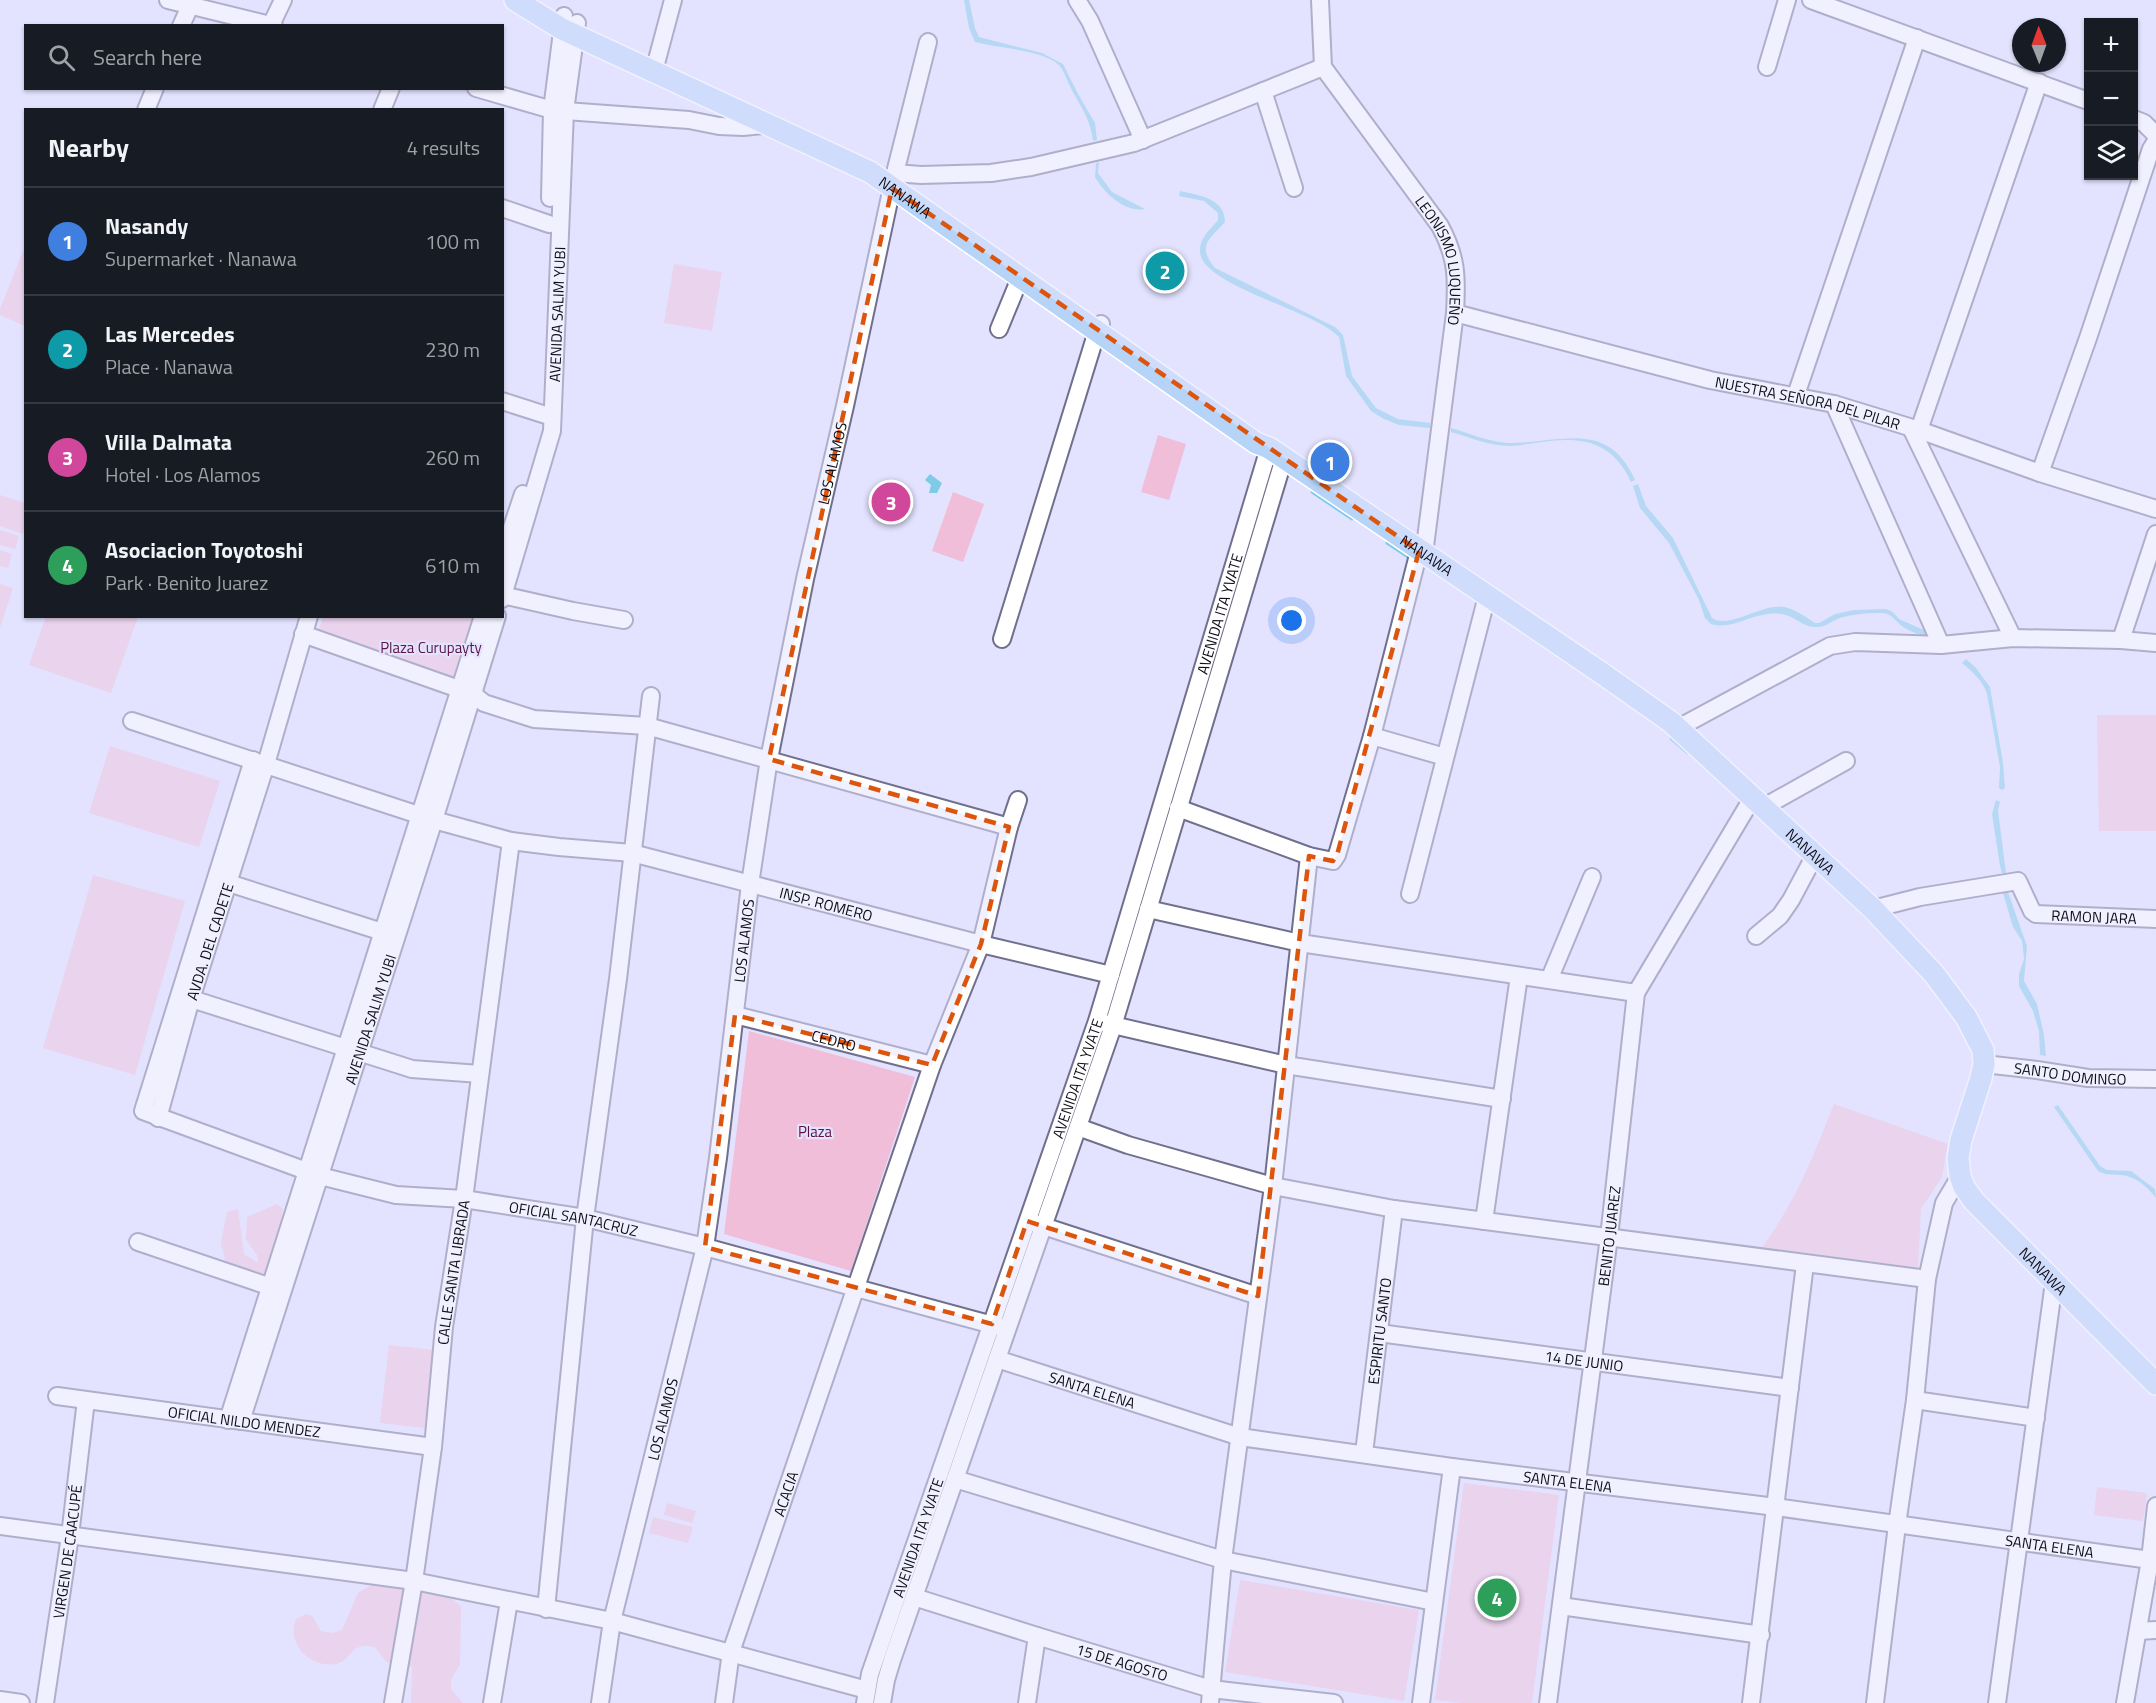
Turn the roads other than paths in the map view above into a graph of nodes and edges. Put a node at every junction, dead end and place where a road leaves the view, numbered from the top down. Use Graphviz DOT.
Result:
graph roads {
  1 [pos="168,0"];
  2 [pos="283,0"];
  3 [pos="515,0"];
  4 [pos="538,0"];
  5 [pos="673,0"];
  6 [pos="1077,0"];
  7 [pos="1320,0"];
  8 [pos="1788,0"];
  9 [pos="1812,0"];
  10 [pos="190,6"];
  11 [pos="182,24"];
  12 [pos="269,24"];
  13 [pos="273,24"];
  14 [pos="569,26"];
  15 [pos="1917,38"];
  16 [pos="928,42"];
  17 [pos="655,67"];
  18 [pos="1323,67"];
  19 [pos="1767,68"];
  20 [pos="2039,82"];
  21 [pos="153,90"];
  22 [pos="390,90"];
  23 [pos="483,90"];
  24 [pos="1263,91"];
  25 [pos="2084,99"];
  26 [pos="718,102"];
  27 [pos="147,108"];
  28 [pos="383,108"];
  29 [pos="558,111"];
  30 [pos="689,120"];
  31 [pos="2138,121"];
  32 [pos="764,125"];
  33 [pos="2156,135"];
  34 [pos="1143,140"];
  35 [pos="2156,141"];
  36 [pos="894,180"];
  37 [pos="1294,188"];
  38 [pos="504,209"];
  39 [pos="549,224"];
  40 [pos="1020,278"];
  41 [pos="1455,314"];
  42 [pos="1099,328"];
  43 [pos="999,329"];
  44 [pos="1796,395"];
  45 [pos="504,402"];
  46 [pos="1834,404"];
  47 [pos="547,415"];
  48 [pos="1915,429"];
  49 [pos="1272,450"];
  50 [pos="2040,473"];
  51 [pos="2156,509"];
  52 [pos="2156,534"];
  53 [pos="504,551"];
  54 [pos="1422,553"];
  55 [pos="504,594"];
  56 [pos="1486,596"];
  57 [pos="504,597"];
  58 [pos="308,618"];
  59 [pos="483,618"];
  60 [pos="496,618"];
  61 [pos="624,620"];
  62 [pos="2013,638"];
  63 [pos="301,639"];
  64 [pos="1002,639"];
  65 [pos="2121,640"];
  66 [pos="2156,643"];
  67 [pos="1218,645"];
  68 [pos="1941,645"];
  69 [pos="651,696"];
  70 [pos="468,697"];
  71 [pos="132,721"];
  72 [pos="647,726"];
  73 [pos="1677,728"];
  74 [pos="1371,736"];
  75 [pos="1445,757"];
  76 [pos="769,759"];
  77 [pos="1846,761"];
  78 [pos="259,762"];
  79 [pos="1018,800"];
  80 [pos="1758,802"];
  81 [pos="1178,808"];
  82 [pos="427,817"];
  83 [pos="1009,827"];
  84 [pos="1163,831"];
  85 [pos="511,841"];
  86 [pos="632,853"];
  87 [pos="1815,855"];
  88 [pos="1309,856"];
  89 [pos="1592,877"];
  90 [pos="221,881"];
  91 [pos="750,884"];
  92 [pos="1410,894"];
  93 [pos="1148,909"];
  94 [pos="1873,909"];
  95 [pos="2156,919"];
  96 [pos="390,934"];
  97 [pos="1756,936"];
  98 [pos="1300,943"];
  99 [pos="981,944"];
  100 [pos="1111,975"];
  101 [pos="1519,976"];
  102 [pos="1549,980"];
  103 [pos="1636,993"];
  104 [pos="185,997"];
  105 [pos="735,1014"];
  106 [pos="1105,1024"];
  107 [pos="352,1052"];
  108 [pos="1984,1064"];
  109 [pos="932,1065"];
  110 [pos="1286,1065"];
  111 [pos="480,1074"];
  112 [pos="2156,1079"];
  113 [pos="1502,1099"];
  114 [pos="150,1114"];
  115 [pos="1078,1126"];
  116 [pos="314,1174"];
  117 [pos="1960,1176"];
  118 [pos="1273,1186"];
  119 [pos="464,1199"];
  120 [pos="1394,1209"];
  121 [pos="585,1218"];
  122 [pos="1484,1221"];
  123 [pos="1035,1223"];
  124 [pos="1609,1238"];
  125 [pos="138,1242"];
  126 [pos="705,1247"];
  127 [pos="1804,1264"];
  128 [pos="1927,1280"];
  129 [pos="2054,1282"];
  130 [pos="857,1287"];
  131 [pos="277,1289"];
  132 [pos="1258,1296"];
  133 [pos="999,1327"];
  134 [pos="1379,1333"];
  135 [pos="997,1359"];
  136 [pos="1593,1361"];
  137 [pos="2156,1384"];
  138 [pos="1790,1388"];
  139 [pos="57,1396"];
  140 [pos="86,1400"];
  141 [pos="1915,1400"];
  142 [pos="2036,1418"];
  143 [pos="234,1420"];
  144 [pos="964,1427"];
  145 [pos="1240,1437"];
  146 [pos="433,1447"];
  147 [pos="1364,1454"];
  148 [pos="1452,1467"];
  149 [pos="955,1479"];
  150 [pos="1577,1481"];
  151 [pos="2156,1506"];
  152 [pos="1776,1507"];
  153 [pos="1897,1525"];
  154 [pos="0,1526"];
  155 [pos="70,1536"];
  156 [pos="2019,1542"];
  157 [pos="1223,1560"];
  158 [pos="2150,1560"];
  159 [pos="414,1581"];
  160 [pos="914,1597"];
  161 [pos="509,1601"];
  162 [pos="1434,1602"];
  163 [pos="1561,1606"];
  164 [pos="546,1609"];
  165 [pos="612,1621"];
  166 [pos="2156,1630"];
  167 [pos="2138,1631"];
  168 [pos="1761,1635"];
  169 [pos="1037,1636"];
  170 [pos="732,1652"];
  171 [pos="884,1658"];
  172 [pos="866,1696"];
  173 [pos="1210,1696"];
  174 [pos="0,1700"];
  175 [pos="21,1703"];
  176 [pos="45,1703"];
  177 [pos="393,1703"];
  178 [pos="492,1703"];
  179 [pos="600,1703"];
  180 [pos="724,1703"];
  181 [pos="882,1703"];
  182 [pos="1027,1703"];
  183 [pos="1334,1703"];
  184 [pos="1421,1703"];
  185 [pos="1548,1703"];
  186 [pos="1751,1703"];
  187 [pos="1875,1703"];
  188 [pos="1997,1703"];
  189 [pos="2125,1703"];
  1 -- 10 [label="street"];
  2 -- 13 [label="street"];
  3 -- 14 [label="main road, NANAWA"];
  4 -- 14 [label="main road, NANAWA"];
  5 -- 17 [label="street"];
  6 -- 34 [label="street"];
  7 -- 18 [label="street"];
  8 -- 19 [label="street"];
  9 -- 15 [label="street"];
  10 -- 11 [label="street"];
  10 -- 12 [label="street"];
  14 -- 17 [label="main road, NANAWA"];
  14 -- 29 [label="street, AVENIDA SALIM YUBI"];
  15 -- 20 [label="street"];
  15 -- 44 [label="street"];
  16 -- 36 [label="street, LOS ALAMOS"];
  17 -- 26 [label="main road, NANAWA"];
  17 -- 36 [label="main road, NANAWA"];
  18 -- 24 [label="street"];
  18 -- 41 [label="street, LEONISMO LUQUEÑO"];
  20 -- 25 [label="street"];
  20 -- 48 [label="street"];
  21 -- 27 [label="street"];
  22 -- 28 [label="street"];
  23 -- 29 [label="street"];
  24 -- 34 [label="street"];
  24 -- 37 [label="street"];
  26 -- 30 [label="street"];
  26 -- 32 [label="main road, NANAWA"];
  29 -- 30 [label="street"];
  29 -- 39 [label="street, AVENIDA SALIM YUBI"];
  29 -- 47 [label="street, AVENIDA SALIM YUBI"];
  30 -- 32 [label="street"];
  31 -- 33 [label="street"];
  32 -- 36 [label="main road, NANAWA"];
  34 -- 36 [label="street"];
  35 -- 50 [label="street"];
  36 -- 40 [label="main road, NANAWA"];
  36 -- 42 [label="main road, NANAWA"];
  36 -- 76 [label="street, LOS ALAMOS"];
  38 -- 39 [label="street"];
  39 -- 47 [label="street, AVENIDA SALIM YUBI"];
  40 -- 42 [label="main road, NANAWA"];
  40 -- 43 [label="street"];
  41 -- 44 [label="street, NUESTRA SEÑORA DEL PILAR"];
  41 -- 54 [label="street, LEONISMO LUQUEÑO"];
  42 -- 49 [label="main road, NANAWA"];
  42 -- 64 [label="street"];
  44 -- 46 [label="street, NUESTRA SEÑORA DEL PILAR"];
  45 -- 47 [label="street"];
  46 -- 48 [label="street, NUESTRA SEÑORA DEL PILAR"];
  46 -- 68 [label="street"];
  47 -- 53 [label="street, AVENIDA SALIM YUBI"];
  47 -- 55 [label="street, AVENIDA SALIM YUBI"];
  48 -- 50 [label="street, NUESTRA SEÑORA DEL PILAR"];
  48 -- 62 [label="street"];
  49 -- 54 [label="main road, NANAWA"];
  49 -- 67 [label="street, AVENIDA ITA YVATE"];
  50 -- 51 [label="street, NUESTRA SEÑORA DEL PILAR"];
  52 -- 65 [label="street"];
  54 -- 56 [label="main road, NANAWA"];
  54 -- 74 [label="street, LEONISMO LUQUEÑO"];
  56 -- 73 [label="main road, NANAWA"];
  56 -- 75 [label="street"];
  57 -- 61 [label="street"];
  58 -- 63 [label="street, AVDA. DEL CADETE"];
  59 -- 70 [label="street, AVENIDA SALIM YUBI"];
  60 -- 70 [label="street, AVENIDA SALIM YUBI"];
  62 -- 65 [label="street"];
  62 -- 68 [label="street"];
  63 -- 70 [label="street"];
  63 -- 78 [label="street, AVDA. DEL CADETE"];
  65 -- 66 [label="street"];
  67 -- 81 [label="street, AVENIDA ITA YVATE"];
  67 -- 84 [label="street, AVENIDA ITA YVATE"];
  68 -- 73 [label="street"];
  69 -- 72 [label="street"];
  70 -- 72 [label="street"];
  70 -- 82 [label="street, AVENIDA SALIM YUBI"];
  71 -- 78 [label="street, INSP. ROMERO"];
  72 -- 76 [label="street"];
  72 -- 86 [label="street"];
  73 -- 80 [label="main road, NANAWA"];
  74 -- 75 [label="street"];
  74 -- 88 [label="street, LEONISMO LUQUEÑO"];
  75 -- 92 [label="street"];
  76 -- 83 [label="street"];
  76 -- 91 [label="street, LOS ALAMOS"];
  77 -- 80 [label="street"];
  78 -- 82 [label="street, INSP. ROMERO"];
  78 -- 90 [label="street, AVDA. DEL CADETE"];
  79 -- 83 [label="street, ACACIA"];
  80 -- 87 [label="main road, NANAWA"];
  80 -- 103 [label="street, BENITO JUAREZ"];
  81 -- 84 [label="street, AVENIDA ITA YVATE"];
  81 -- 88 [label="street"];
  82 -- 85 [label="street, INSP. ROMERO"];
  82 -- 96 [label="street, AVENIDA SALIM YUBI"];
  83 -- 99 [label="street, ACACIA"];
  84 -- 93 [label="street, AVENIDA ITA YVATE"];
  84 -- 100 [label="street, AVENIDA ITA YVATE"];
  85 -- 86 [label="street, INSP. ROMERO"];
  85 -- 111 [label="street, CALLE SANTA LIBRADA"];
  86 -- 91 [label="street, INSP. ROMERO"];
  86 -- 121 [label="street"];
  87 -- 94 [label="main road, NANAWA"];
  87 -- 97 [label="street"];
  88 -- 98 [label="street"];
  89 -- 102 [label="street"];
  90 -- 96 [label="street"];
  90 -- 104 [label="street, AVDA. DEL CADETE"];
  91 -- 99 [label="street, INSP. ROMERO"];
  91 -- 105 [label="street, LOS ALAMOS"];
  93 -- 98 [label="street"];
  93 -- 106 [label="street, AVENIDA ITA YVATE"];
  94 -- 95 [label="street, RAMON JARA"];
  94 -- 108 [label="main road, NANAWA"];
  96 -- 107 [label="street, AVENIDA SALIM YUBI"];
  98 -- 101 [label="street"];
  98 -- 110 [label="street"];
  99 -- 100 [label="street, INSP. ROMERO"];
  99 -- 109 [label="street, ACACIA"];
  100 -- 106 [label="street, AVENIDA ITA YVATE"];
  101 -- 102 [label="street"];
  101 -- 113 [label="street"];
  102 -- 103 [label="street"];
  103 -- 124 [label="street, BENITO JUAREZ"];
  104 -- 107 [label="street"];
  104 -- 114 [label="street, AVDA. DEL CADETE"];
  105 -- 109 [label="street, CEDRO"];
  105 -- 126 [label="street, LOS ALAMOS"];
  106 -- 110 [label="street"];
  106 -- 115 [label="street, AVENIDA ITA YVATE"];
  106 -- 123 [label="street, AVENIDA ITA YVATE"];
  107 -- 111 [label="street"];
  107 -- 116 [label="street, AVENIDA SALIM YUBI"];
  108 -- 112 [label="street, SANTO DOMINGO"];
  108 -- 117 [label="main road, NANAWA"];
  109 -- 130 [label="street, ACACIA"];
  110 -- 113 [label="street"];
  110 -- 118 [label="street"];
  111 -- 119 [label="street, CALLE SANTA LIBRADA"];
  113 -- 122 [label="street"];
  114 -- 116 [label="street, OFICIAL SANTACRUZ"];
  115 -- 118 [label="street"];
  115 -- 123 [label="street, AVENIDA ITA YVATE"];
  116 -- 119 [label="street, OFICIAL SANTACRUZ"];
  116 -- 131 [label="street, AVENIDA SALIM YUBI"];
  117 -- 128 [label="street"];
  117 -- 129 [label="main road, NANAWA"];
  118 -- 120 [label="street"];
  118 -- 132 [label="street"];
  119 -- 121 [label="street, OFICIAL SANTACRUZ"];
  119 -- 146 [label="street, CALLE SANTA LIBRADA"];
  120 -- 122 [label="street"];
  120 -- 134 [label="street, ESPIRITU SANTO"];
  121 -- 126 [label="street, OFICIAL SANTACRUZ"];
  121 -- 164 [label="street"];
  122 -- 124 [label="street"];
  123 -- 132 [label="street"];
  123 -- 133 [label="street, AVENIDA ITA YVATE"];
  124 -- 127 [label="street"];
  124 -- 136 [label="street, BENITO JUAREZ"];
  125 -- 131 [label="street"];
  126 -- 130 [label="street, OFICIAL SANTACRUZ"];
  126 -- 165 [label="street, LOS ALAMOS"];
  127 -- 128 [label="street"];
  127 -- 138 [label="street"];
  128 -- 141 [label="street"];
  129 -- 137 [label="main road, NANAWA"];
  129 -- 142 [label="street"];
  130 -- 133 [label="street, OFICIAL SANTACRUZ"];
  130 -- 170 [label="street, ACACIA"];
  131 -- 143 [label="street, AVENIDA SALIM YUBI"];
  132 -- 145 [label="street"];
  133 -- 135 [label="street, AVENIDA ITA YVATE"];
  133 -- 144 [label="street, AVENIDA ITA YVATE"];
  134 -- 136 [label="street, 14 DE JUNIO"];
  134 -- 147 [label="street, ESPIRITU SANTO"];
  135 -- 144 [label="street, AVENIDA ITA YVATE"];
  135 -- 145 [label="street, SANTA ELENA"];
  136 -- 138 [label="street, 14 DE JUNIO"];
  136 -- 150 [label="street, BENITO JUAREZ"];
  138 -- 152 [label="street"];
  139 -- 140 [label="street, OFICIAL NILDO MENDEZ"];
  140 -- 143 [label="street, OFICIAL NILDO MENDEZ"];
  140 -- 155 [label="street, VIRGEN DE CAACUPÉ"];
  141 -- 142 [label="street"];
  141 -- 153 [label="street"];
  142 -- 156 [label="street"];
  143 -- 146 [label="street, OFICIAL NILDO MENDEZ"];
  144 -- 149 [label="street, AVENIDA ITA YVATE"];
  144 -- 171 [label="street, AVENIDA ITA YVATE"];
  145 -- 147 [label="street, SANTA ELENA"];
  145 -- 157 [label="street"];
  146 -- 159 [label="street, CALLE SANTA LIBRADA"];
  147 -- 148 [label="street, SANTA ELENA"];
  148 -- 150 [label="street, SANTA ELENA"];
  148 -- 162 [label="street"];
  149 -- 157 [label="street"];
  149 -- 160 [label="street, AVENIDA ITA YVATE"];
  150 -- 152 [label="street, SANTA ELENA"];
  150 -- 163 [label="street, BENITO JUAREZ"];
  151 -- 158 [label="street"];
  152 -- 153 [label="street, SANTA ELENA"];
  152 -- 168 [label="street"];
  153 -- 156 [label="street, SANTA ELENA"];
  153 -- 187 [label="street"];
  154 -- 155 [label="street"];
  155 -- 159 [label="street"];
  155 -- 176 [label="street, VIRGEN DE CAACUPÉ"];
  156 -- 158 [label="street, SANTA ELENA"];
  156 -- 188 [label="street"];
  157 -- 162 [label="street"];
  157 -- 173 [label="street"];
  158 -- 167 [label="street"];
  159 -- 161 [label="street"];
  159 -- 177 [label="street, CALLE SANTA LIBRADA"];
  160 -- 169 [label="street, 15 DE AGOSTO"];
  160 -- 171 [label="street, AVENIDA ITA YVATE"];
  161 -- 164 [label="street"];
  161 -- 178 [label="street"];
  162 -- 184 [label="street"];
  163 -- 168 [label="street"];
  163 -- 185 [label="street, BENITO JUAREZ"];
  164 -- 165 [label="street"];
  165 -- 170 [label="street"];
  165 -- 179 [label="street, LOS ALAMOS"];
  166 -- 167 [label="street"];
  167 -- 189 [label="street"];
  168 -- 186 [label="street"];
  169 -- 173 [label="street, 15 DE AGOSTO"];
  169 -- 182 [label="street"];
  170 -- 172 [label="street"];
  170 -- 180 [label="street, ACACIA"];
  171 -- 172 [label="street, AVENIDA ITA YVATE"];
  171 -- 181 [label="street, AVENIDA ITA YVATE"];
  173 -- 183 [label="street, 15 DE AGOSTO"];
  174 -- 175 [label="street"];
}
